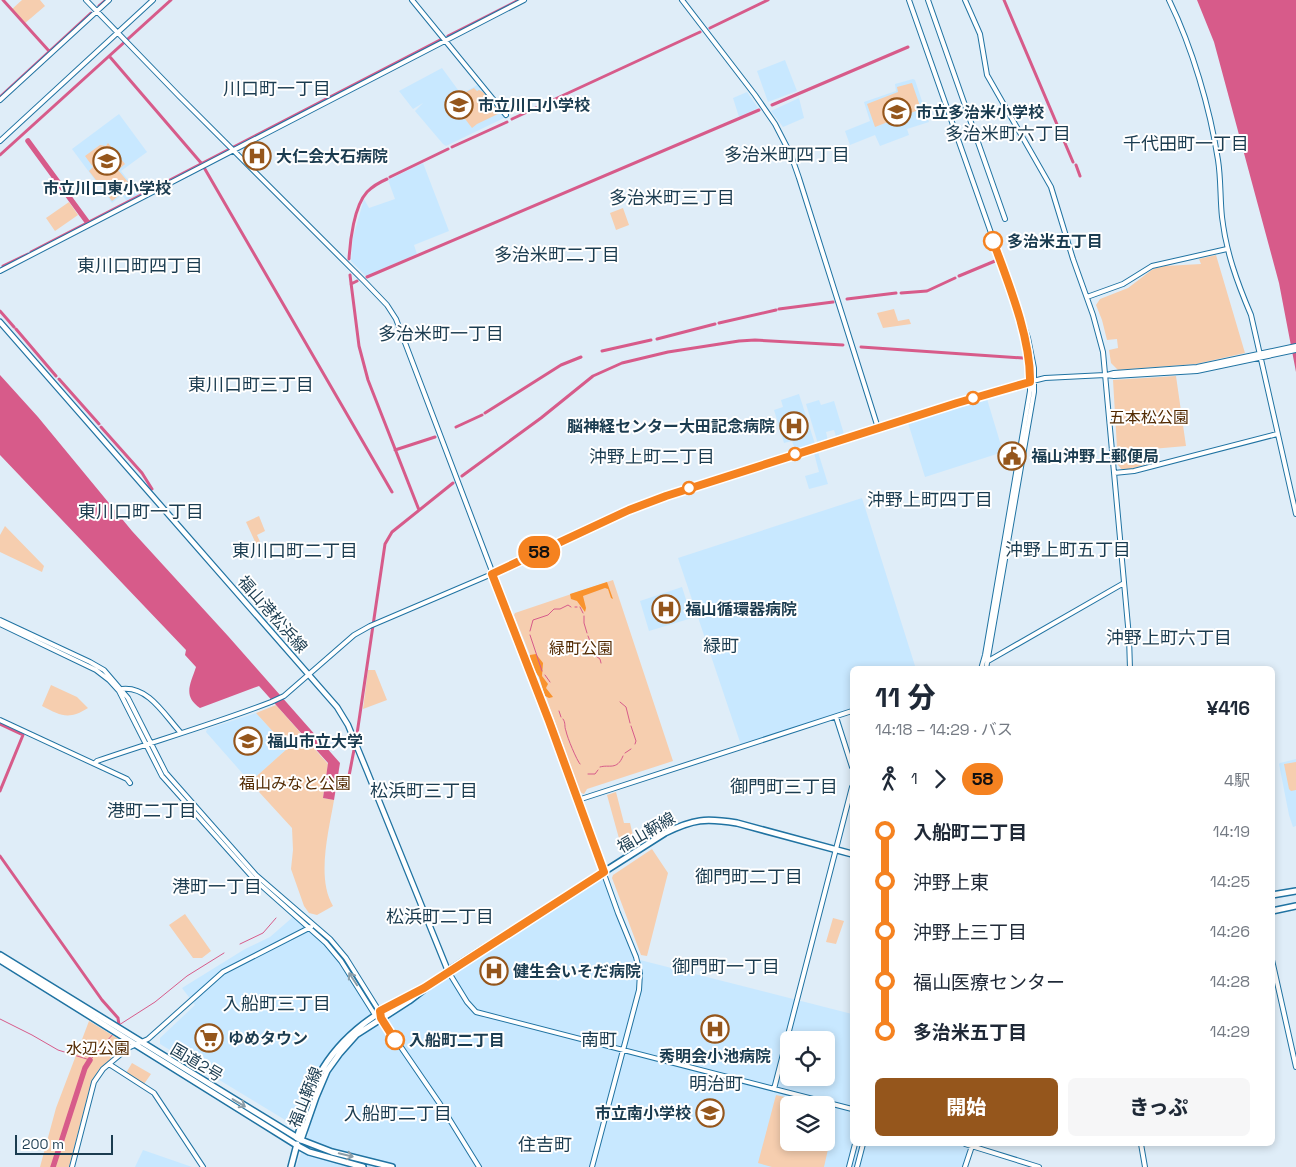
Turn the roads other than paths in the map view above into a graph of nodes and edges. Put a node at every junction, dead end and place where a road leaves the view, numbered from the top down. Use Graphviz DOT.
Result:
graph roads {
  1 [pos="86,0"];
  2 [pos="109,0"];
  3 [pos="153,0"];
  4 [pos="412,0"];
  5 [pos="524,0"];
  6 [pos="682,0"];
  7 [pos="910,0"];
  8 [pos="928,0"];
  9 [pos="966,0"];
  10 [pos="1169,0"];
  11 [pos="97,11"];
  12 [pos="118,33"];
  13 [pos="446,41"];
  14 [pos="0,100"];
  15 [pos="506,115"];
  16 [pos="0,141"];
  17 [pos="234,150"];
  18 [pos="1005,219"];
  19 [pos="1227,249"];
  20 [pos="0,271"];
  21 [pos="1087,297"];
  22 [pos="0,322"];
  23 [pos="1296,348"];
  24 [pos="1262,356"];
  25 [pos="1105,375"];
  26 [pos="1032,381"];
  27 [pos="878,428"];
  28 [pos="1277,434"];
  29 [pos="1114,473"];
  30 [pos="1296,514"];
  31 [pos="492,574"];
  32 [pos="1124,583"];
  33 [pos="0,620"];
  34 [pos="0,624"];
  35 [pos="988,660"];
  36 [pos="982,666"];
  37 [pos="984,666"];
  38 [pos="1130,666"];
  39 [pos="309,675"];
  40 [pos="122,688"];
  41 [pos="850,712"];
  42 [pos="836,717"];
  43 [pos="0,720"];
  44 [pos="181,733"];
  45 [pos="148,745"];
  46 [pos="850,762"];
  47 [pos="95,763"];
  48 [pos="130,783"];
  49 [pos="850,794"];
  50 [pos="578,800"];
  51 [pos="835,849"];
  52 [pos="850,853"];
  53 [pos="604,872"];
  54 [pos="1296,891"];
  55 [pos="1275,894"];
  56 [pos="1296,906"];
  57 [pos="1275,910"];
  58 [pos="315,926"];
  59 [pos="310,928"];
  60 [pos="0,955"];
  61 [pos="0,960"];
  62 [pos="448,971"];
  63 [pos="1275,973"];
  64 [pos="424,988"];
  65 [pos="378,1013"];
  66 [pos="381,1018"];
  67 [pos="111,1027"];
  68 [pos="137,1043"];
  69 [pos="623,1050"];
  70 [pos="109,1064"];
  71 [pos="1296,1067"];
  72 [pos="774,1089"];
  73 [pos="850,1108"];
  74 [pos="299,1139"];
  75 [pos="298,1146"];
  76 [pos="854,1146"];
  77 [pos="862,1146"];
  78 [pos="972,1146"];
  79 [pos="1141,1146"];
  80 [pos="72,1167"];
  81 [pos="203,1167"];
  82 [pos="290,1167"];
  83 [pos="363,1167"];
  84 [pos="392,1167"];
  85 [pos="479,1167"];
  86 [pos="592,1167"];
  87 [pos="849,1167"];
  88 [pos="857,1167"];
  89 [pos="965,1167"];
  90 [pos="1039,1167"];
  91 [pos="1145,1167"];
  1 -- 11 [label="street"];
  2 -- 11 [label="street"];
  3 -- 12 [label="street"];
  4 -- 13 [label="street"];
  5 -- 13 [label="street"];
  6 -- 27 [label="street"];
  7 -- 26 [label="street"];
  8 -- 18 [label="street"];
  9 -- 21 [label="street"];
  10 -- 19 [label="street"];
  11 -- 12 [label="street"];
  11 -- 14 [label="street"];
  12 -- 16 [label="street"];
  12 -- 17 [label="street"];
  13 -- 15 [label="street"];
  13 -- 17 [label="street"];
  17 -- 20 [label="street"];
  17 -- 31 [label="street"];
  19 -- 21 [label="street"];
  19 -- 24 [label="street"];
  21 -- 25 [label="street"];
  22 -- 39 [label="main road, 福山港松浜線"];
  23 -- 24 [label="street"];
  24 -- 25 [label="street"];
  24 -- 28 [label="street"];
  25 -- 26 [label="street"];
  25 -- 29 [label="street"];
  26 -- 27 [label="street"];
  26 -- 35 [label="street"];
  26 -- 36 [label="street"];
  27 -- 31 [label="street"];
  28 -- 29 [label="street"];
  28 -- 30 [label="street"];
  29 -- 32 [label="street"];
  31 -- 39 [label="street"];
  31 -- 50 [label="street"];
  32 -- 35 [label="street"];
  32 -- 38 [label="street"];
  33 -- 40 [label="street"];
  34 -- 45 [label="street"];
  35 -- 37 [label="street"];
  39 -- 44 [label="street"];
  39 -- 62 [label="main road, 福山港松浜線"];
  40 -- 44 [label="street"];
  40 -- 45 [label="street"];
  41 -- 42 [label="street"];
  42 -- 46 [label="street"];
  42 -- 50 [label="street"];
  43 -- 47 [label="street"];
  44 -- 45 [label="street"];
  45 -- 47 [label="street"];
  45 -- 58 [label="street"];
  45 -- 59 [label="street"];
  47 -- 48 [label="street"];
  49 -- 51 [label="street"];
  50 -- 53 [label="street"];
  51 -- 52 [label="main road, 福山鞆線"];
  51 -- 53 [label="main road, 福山鞆線"];
  51 -- 72 [label="street"];
  53 -- 62 [label="main road, 福山鞆線"];
  53 -- 69 [label="street"];
  54 -- 55 [label="main road"];
  56 -- 57 [label="main road"];
  58 -- 59 [label="street"];
  58 -- 65 [label="street"];
  65 -- 59 [label="street, one-way"];
  59 -- 68 [label="street"];
  60 -- 67 [label="main road, 国道2号"];
  61 -- 67 [label="main road, 国道2号"];
  62 -- 64 [label="main road, 福山鞆線"];
  62 -- 69 [label="street"];
  63 -- 71 [label="street"];
  64 -- 65 [label="main road, 福山鞆線"];
  64 -- 66 [label="main road, 福山鞆線"];
  65 -- 66 [label="street"];
  65 -- 74 [label="main road, 福山鞆線"];
  66 -- 74 [label="main road, 福山鞆線"];
  66 -- 85 [label="street"];
  67 -- 68 [label="main road, 国道2号"];
  68 -- 70 [label="street"];
  68 -- 74 [label="main road, 国道2号, one-way"];
  68 -- 75 [label="main road, 国道2号"];
  69 -- 72 [label="street"];
  69 -- 86 [label="street"];
  70 -- 80 [label="street"];
  70 -- 81 [label="street"];
  72 -- 73 [label="street"];
  74 -- 75 [label="main road"];
  74 -- 84 [label="main road, 国道2号, one-way"];
  75 -- 82 [label="main road"];
  75 -- 83 [label="main road, 国道2号"];
  76 -- 87 [label="street"];
  77 -- 88 [label="street"];
  78 -- 89 [label="street"];
  78 -- 90 [label="street"];
  79 -- 91 [label="street"];
}
